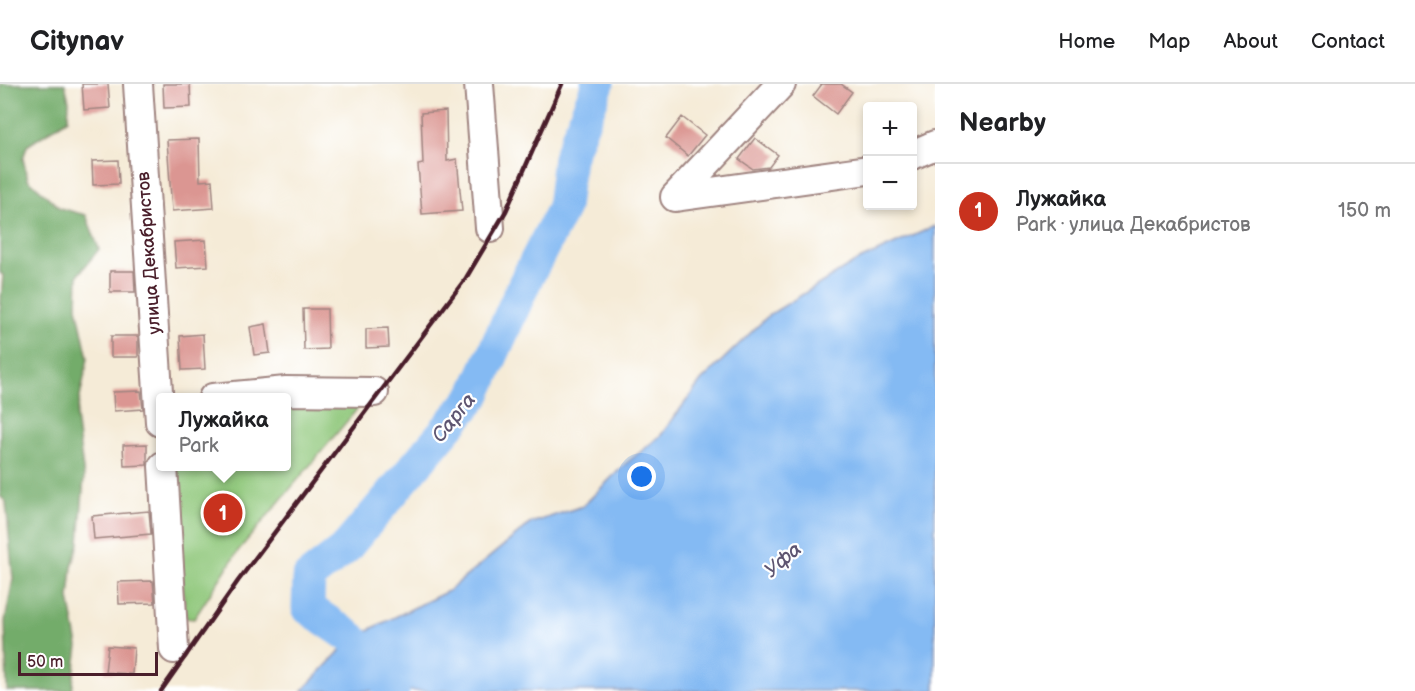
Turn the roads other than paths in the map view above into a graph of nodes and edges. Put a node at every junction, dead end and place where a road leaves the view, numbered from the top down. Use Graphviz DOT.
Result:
graph roads {
  1 [pos="138,84"];
  2 [pos="479,84"];
  3 [pos="781,84"];
  4 [pos="935,145"];
  5 [pos="917,153"];
  6 [pos="863,172"];
  7 [pos="490,228"];
  8 [pos="374,392"];
  9 [pos="159,393"];
  10 [pos="259,393"];
  11 [pos="163,471"];
  12 [pos="174,649"];
  1 -- 9 [label="street, улица Декабристов"];
  2 -- 7 [label="street"];
  3 -- 6 [label="street"];
  4 -- 5 [label="street"];
  8 -- 10 [label="street"];
  11 -- 12 [label="street"];
}
